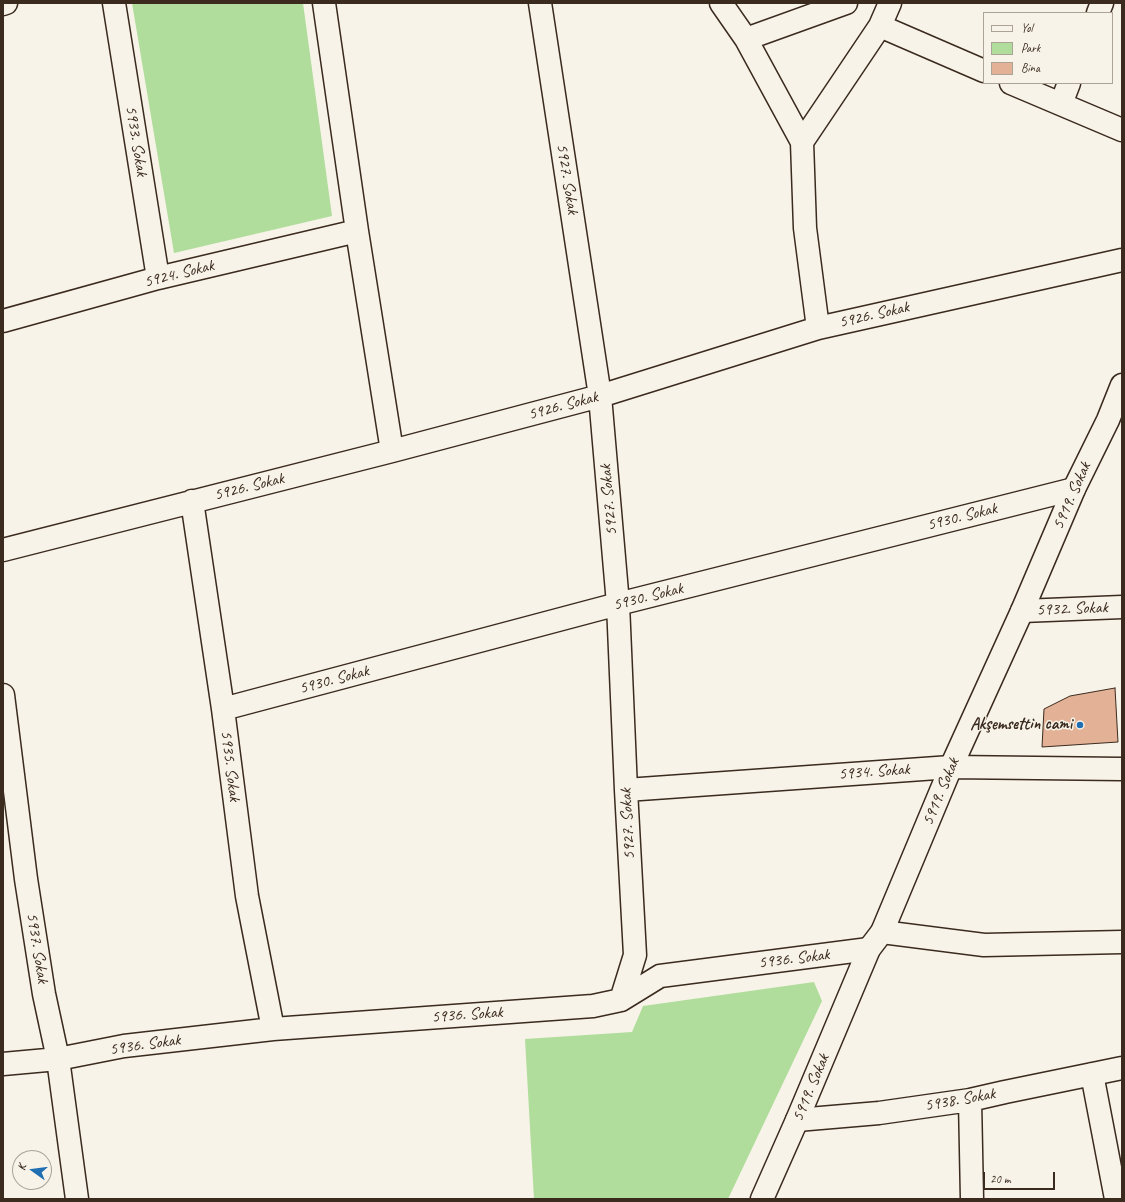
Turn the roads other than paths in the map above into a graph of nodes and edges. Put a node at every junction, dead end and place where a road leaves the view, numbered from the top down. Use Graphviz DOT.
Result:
graph roads {
  1 [pos="6,3"];
  2 [pos="114,3"];
  3 [pos="324,3"];
  4 [pos="540,3"];
  5 [pos="721,3"];
  6 [pos="846,3"];
  7 [pos="890,3"];
  8 [pos="3,4"];
  9 [pos="880,26"];
  10 [pos="746,39"];
  11 [pos="983,71"];
  12 [pos="1013,84"];
  13 [pos="1069,84"];
  14 [pos="1061,104"];
  15 [pos="1122,130"];
  16 [pos="802,142"];
  17 [pos="357,231"];
  18 [pos="1122,260"];
  19 [pos="158,278"];
  20 [pos="3,322"];
  21 [pos="818,328"];
  22 [pos="1122,385"];
  23 [pos="600,396"];
  24 [pos="1115,420"];
  25 [pos="392,451"];
  26 [pos="1074,489"];
  27 [pos="192,501"];
  28 [pos="3,550"];
  29 [pos="618,604"];
  30 [pos="1122,607"];
  31 [pos="1022,611"];
  32 [pos="3,695"];
  33 [pos="223,709"];
  34 [pos="951,767"];
  35 [pos="1122,769"];
  36 [pos="626,790"];
  37 [pos="876,940"];
  38 [pos="1122,942"];
  39 [pos="621,1000"];
  40 [pos="273,1029"];
  41 [pos="58,1059"];
  42 [pos="3,1064"];
  43 [pos="1122,1068"];
  44 [pos="1092,1074"];
  45 [pos="970,1100"];
  46 [pos="797,1120"];
  47 [pos="77,1199"];
  48 [pos="762,1199"];
  49 [pos="972,1199"];
  50 [pos="1116,1199"];
  1 -- 8 [label="street"];
  2 -- 19 [label="street, 5933. Sokak"];
  3 -- 17 [label="street"];
  4 -- 23 [label="street, 5927. Sokak"];
  5 -- 10 [label="street"];
  6 -- 10 [label="street"];
  7 -- 9 [label="street"];
  9 -- 11 [label="street"];
  9 -- 16 [label="street"];
  10 -- 16 [label="street"];
  12 -- 14 [label="street"];
  13 -- 14 [label="street"];
  14 -- 15 [label="street"];
  16 -- 21 [label="street"];
  17 -- 19 [label="street, 5924. Sokak"];
  17 -- 25 [label="street"];
  18 -- 21 [label="street, 5926. Sokak"];
  19 -- 20 [label="street, 5924. Sokak"];
  21 -- 23 [label="street, 5926. Sokak"];
  22 -- 24 [label="street, 5919. Sokak"];
  23 -- 25 [label="street, 5926. Sokak"];
  23 -- 29 [label="street, 5927. Sokak"];
  24 -- 26 [label="street, 5919. Sokak"];
  25 -- 27 [label="street, 5926. Sokak"];
  26 -- 29 [label="street, 5930. Sokak"];
  26 -- 31 [label="street, 5919. Sokak"];
  27 -- 28 [label="street, 5926. Sokak"];
  27 -- 33 [label="street, 5935. Sokak"];
  29 -- 33 [label="street, 5930. Sokak"];
  29 -- 36 [label="street, 5927. Sokak"];
  30 -- 31 [label="street, 5932. Sokak"];
  31 -- 34 [label="street, 5919. Sokak"];
  32 -- 41 [label="street, 5937. Sokak"];
  33 -- 40 [label="street, 5935. Sokak"];
  34 -- 35 [label="street, 5934. Sokak"];
  34 -- 36 [label="street, 5934. Sokak"];
  34 -- 37 [label="street, 5919. Sokak"];
  36 -- 39 [label="street, 5927. Sokak"];
  37 -- 38 [label="street, 5936. Sokak"];
  37 -- 39 [label="street, 5936. Sokak"];
  37 -- 46 [label="street, 5919. Sokak"];
  39 -- 40 [label="street, 5936. Sokak"];
  40 -- 41 [label="street, 5936. Sokak"];
  41 -- 42 [label="street, 5936. Sokak"];
  41 -- 47 [label="street, 5937. Sokak"];
  43 -- 44 [label="street, 5938. Sokak"];
  44 -- 45 [label="street, 5938. Sokak"];
  44 -- 50 [label="street"];
  45 -- 46 [label="street, 5938. Sokak"];
  45 -- 49 [label="street"];
  46 -- 48 [label="street, 5919. Sokak"];
}
